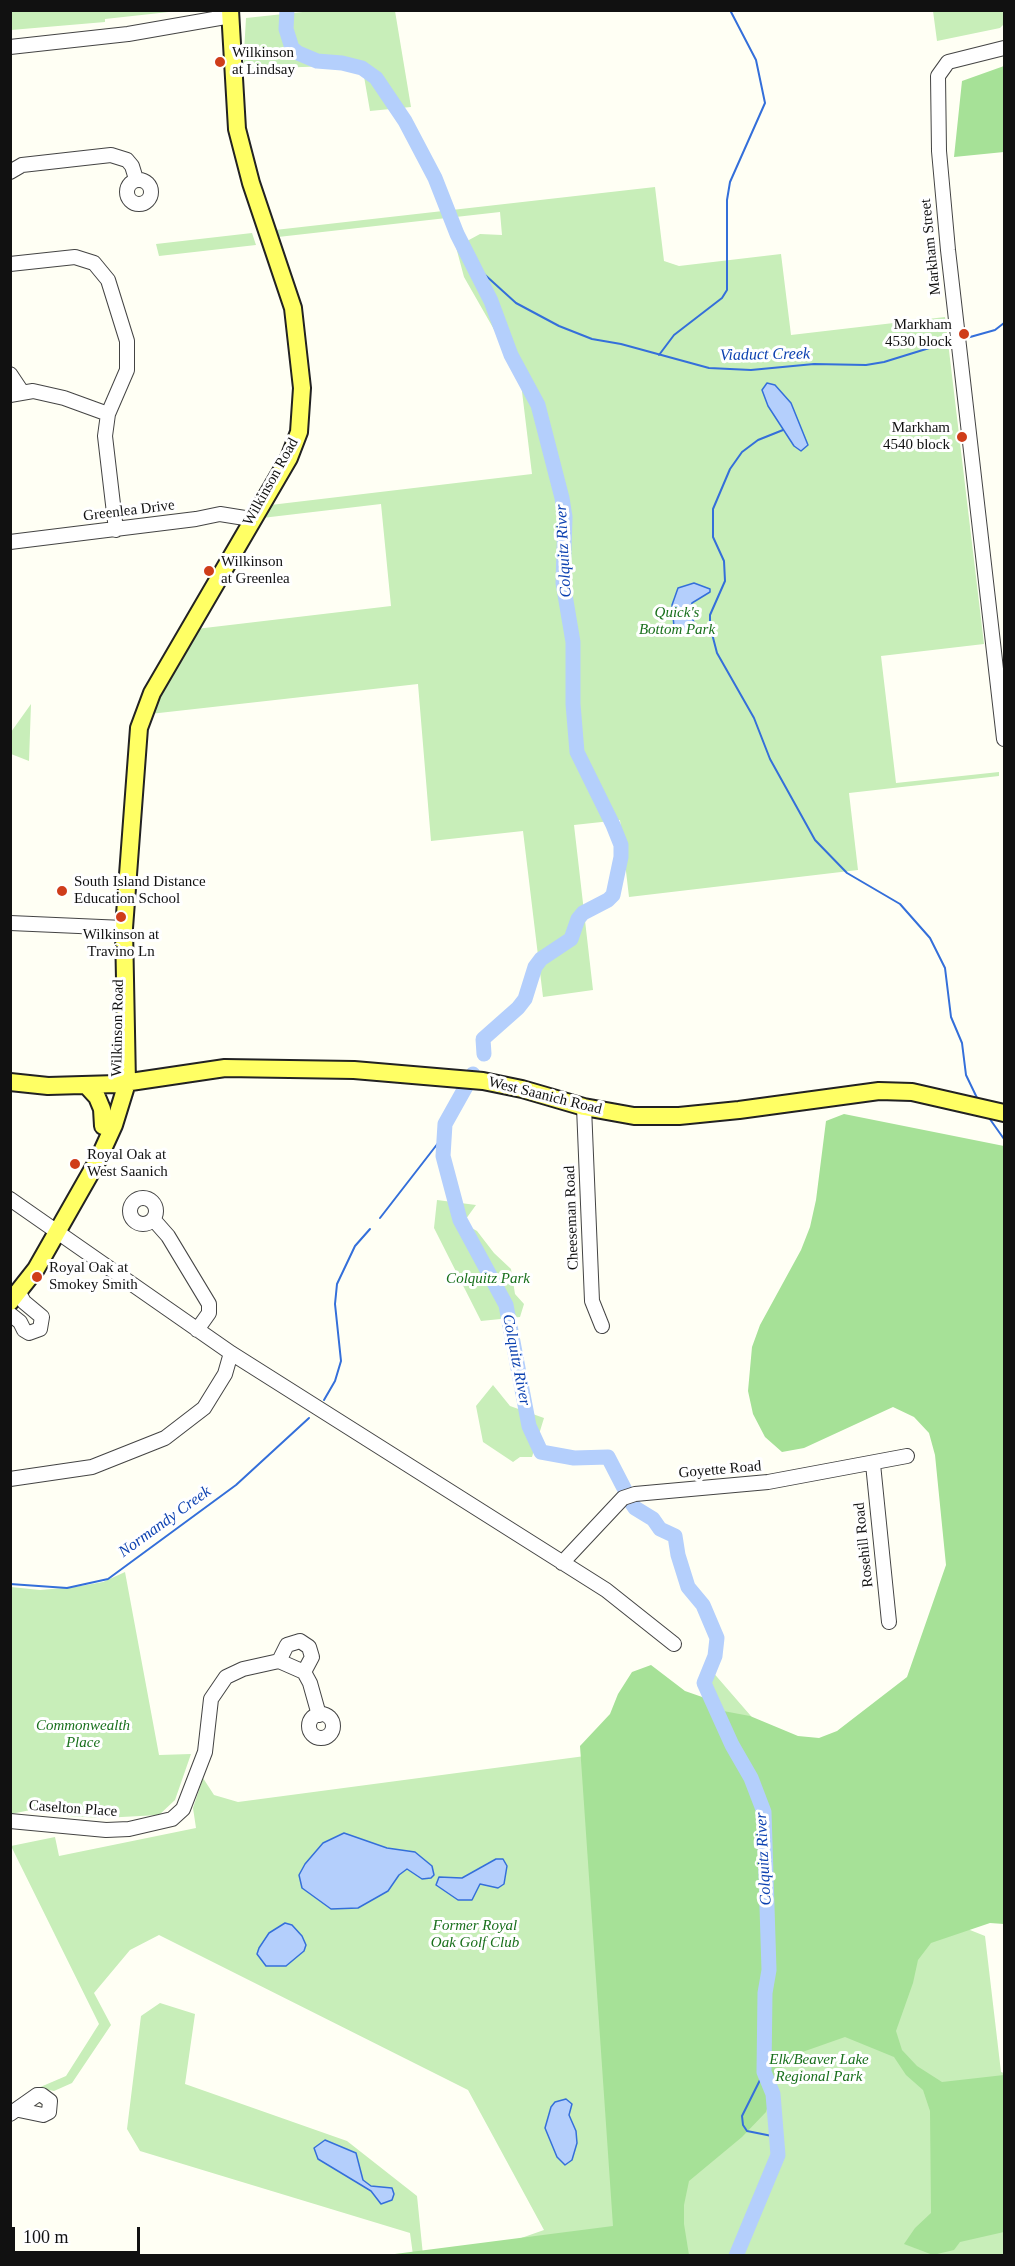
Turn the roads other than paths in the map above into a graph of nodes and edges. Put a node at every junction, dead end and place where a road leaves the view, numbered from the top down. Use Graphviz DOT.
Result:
graph roads {
  1 [pos="231,14"];
  2 [pos="10,47"];
  3 [pos="1005,48"];
  4 [pos="10,172"];
  5 [pos="136,179"];
  6 [pos="10,264"];
  7 [pos="10,374"];
  8 [pos="16,394"];
  9 [pos="108,414"];
  10 [pos="251,519"];
  11 [pos="116,530"];
  12 [pos="10,542"];
  13 [pos="1005,739"];
  14 [pos="10,923"];
  15 [pos="125,928"];
  16 [pos="10,1082"];
  17 [pos="122,1084"];
  18 [pos="86,1085"];
  19 [pos="48,1086"];
  20 [pos="10,1094"];
  21 [pos="584,1107"];
  22 [pos="1005,1113"];
  23 [pos="103,1126"];
  24 [pos="10,1199"];
  25 [pos="153,1219"];
  26 [pos="54,1229"];
  27 [pos="13,1294"];
  28 [pos="10,1314"];
  29 [pos="602,1326"];
  30 [pos="197,1330"];
  31 [pos="231,1353"];
  32 [pos="907,1456"];
  33 [pos="873,1464"];
  34 [pos="10,1479"];
  35 [pos="562,1563"];
  36 [pos="889,1622"];
  37 [pos="674,1644"];
  38 [pos="279,1661"];
  39 [pos="304,1672"];
  40 [pos="319,1715"];
  41 [pos="10,1821"];
  1 -- 2 [label="street"];
  1 -- 10 [label="main road, Wilkinson Road"];
  3 -- 13 [label="street, Markham Street"];
  4 -- 5 [label="street"];
  6 -- 9 [label="street"];
  7 -- 8 [label="street"];
  8 -- 9 [label="street"];
  9 -- 11 [label="street"];
  10 -- 11 [label="street, Greenlea Drive"];
  10 -- 15 [label="main road, Wilkinson Road"];
  11 -- 12 [label="street, Greenlea Drive"];
  14 -- 15 [label="street"];
  15 -- 17 [label="main road, Wilkinson Road"];
  16 -- 19 [label="main road, West Saanich Road"];
  17 -- 18 [label="main road, West Saanich Road"];
  17 -- 21 [label="main road, West Saanich Road"];
  17 -- 23 [label="main road"];
  17 -- 26 [label="main road"];
  18 -- 19 [label="main road, West Saanich Road"];
  18 -- 23 [label="main road"];
  19 -- 20 [label="main road, West Saanich Road"];
  21 -- 22 [label="main road, West Saanich Road"];
  21 -- 29 [label="street, Cheeseman Road"];
  23 -- 26 [label="main road"];
  24 -- 26 [label="street"];
  25 -- 30 [label="street"];
  26 -- 27 [label="main road"];
  26 -- 30 [label="street"];
  27 -- 28 [label="street"];
  30 -- 31 [label="street"];
  31 -- 34 [label="street"];
  31 -- 35 [label="street"];
  32 -- 33 [label="street, Goyette Road"];
  33 -- 35 [label="street, Goyette Road"];
  33 -- 36 [label="street, Rosehill Road"];
  35 -- 37 [label="street"];
  38 -- 39 [label="street"];
  38 -- 39 [label="street"];
  38 -- 41 [label="street, Caselton Place"];
  39 -- 40 [label="street"];
}
